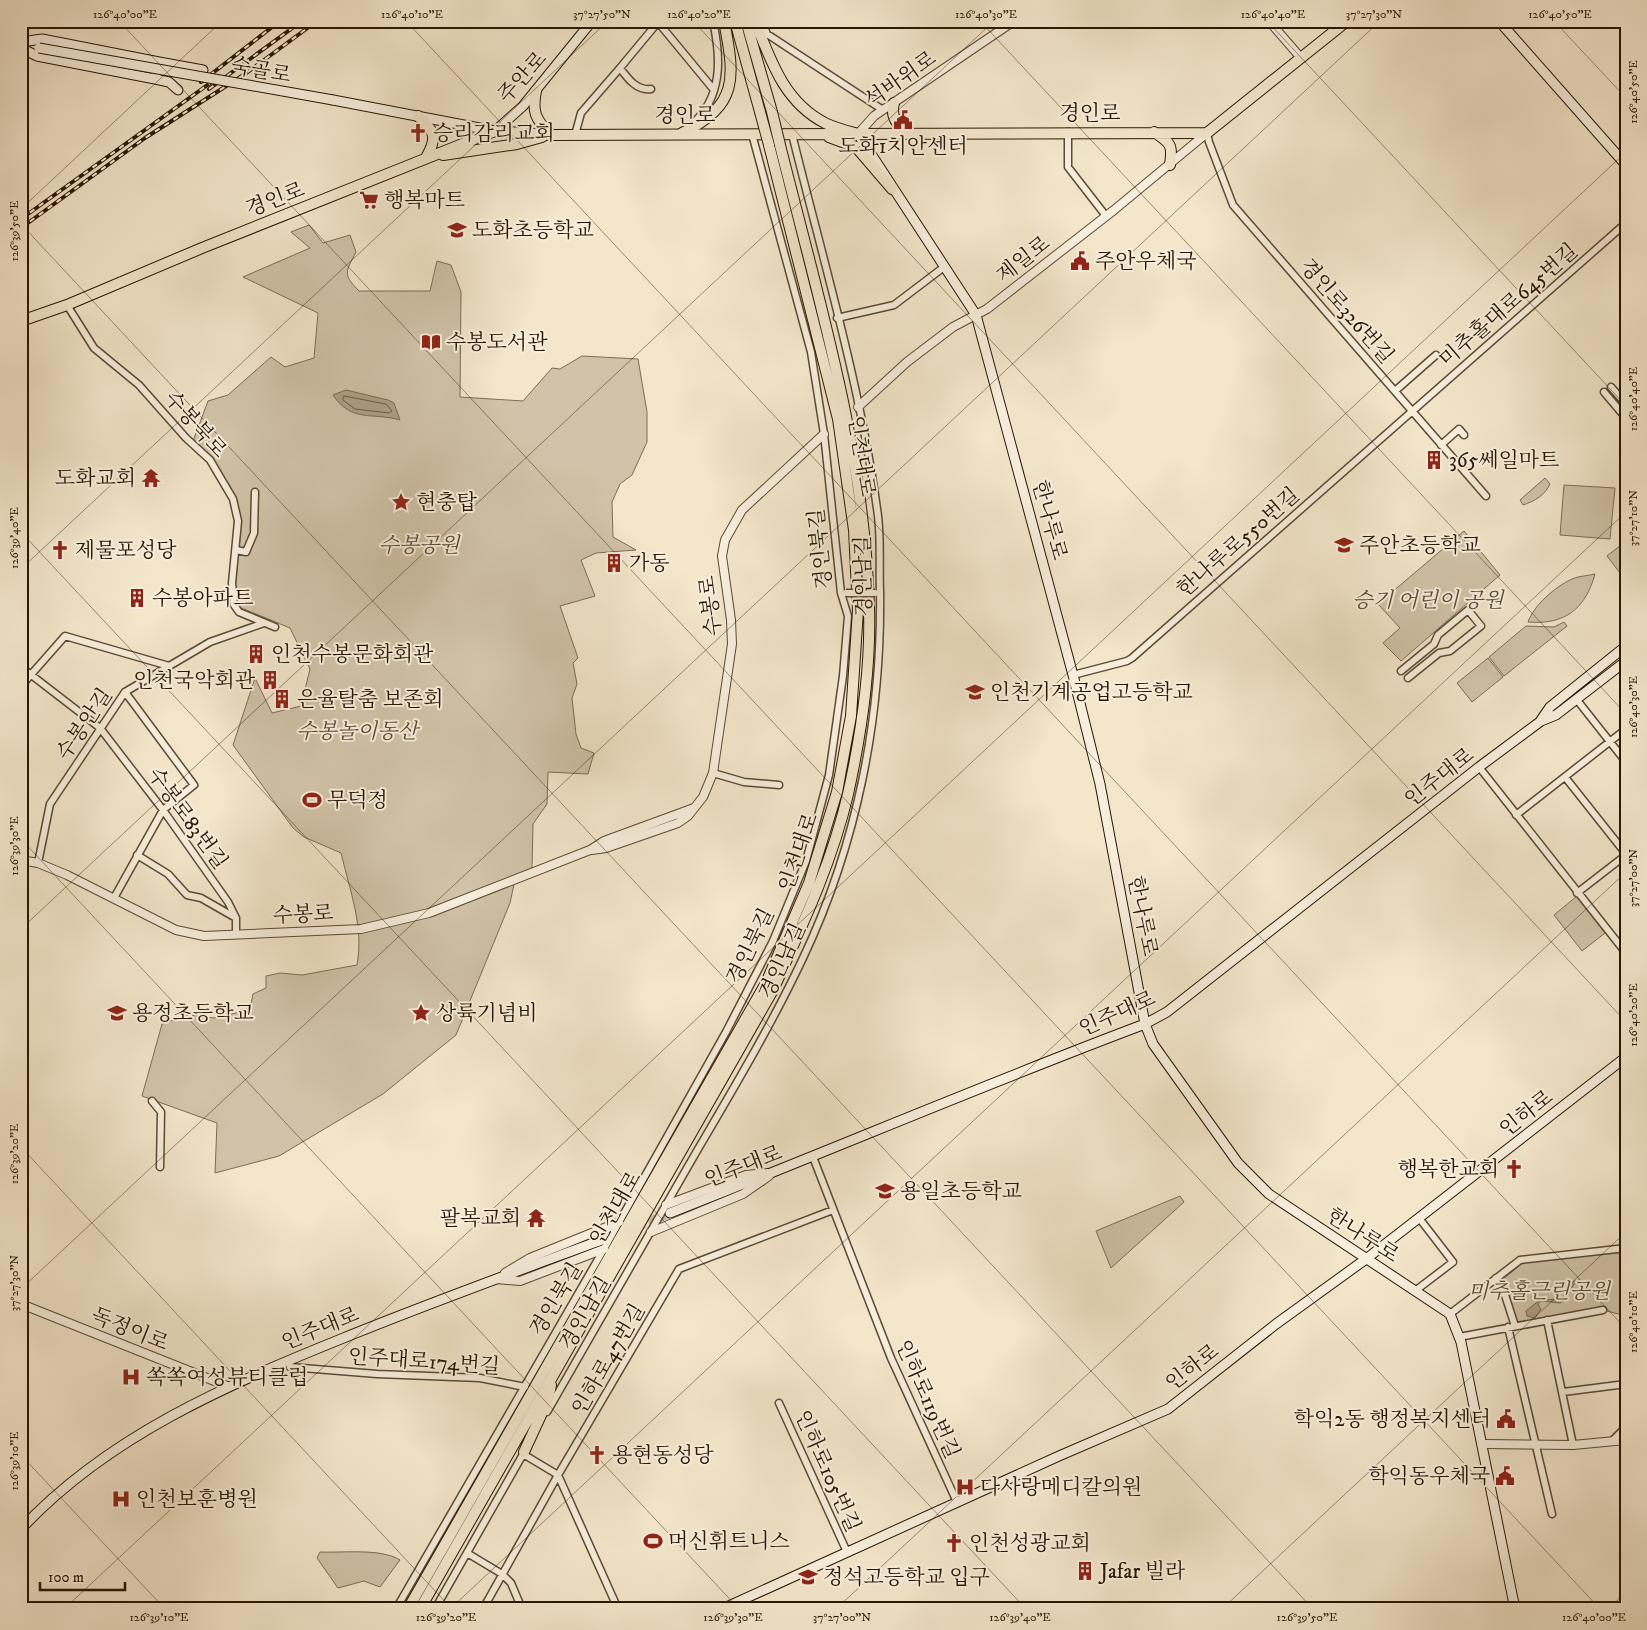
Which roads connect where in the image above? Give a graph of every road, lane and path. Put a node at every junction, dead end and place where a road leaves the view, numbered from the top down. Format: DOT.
graph roads {
  1 [pos="592,21"];
  2 [pos="713,21"];
  3 [pos="724,21"];
  4 [pos="735,21"];
  5 [pos="746,21"];
  6 [pos="755,21"];
  7 [pos="762,21"];
  8 [pos="1014,21"];
  9 [pos="1269,21"];
  10 [pos="1347,21"];
  11 [pos="1499,21"];
  12 [pos="658,22"];
  13 [pos="21,45"];
  14 [pos="1300,58"];
  15 [pos="159,62"];
  16 [pos="620,68"];
  17 [pos="202,70"];
  18 [pos="155,79"];
  19 [pos="651,89"];
  20 [pos="178,90"];
  21 [pos="536,90"];
  22 [pos="714,90"];
  23 [pos="894,103"];
  24 [pos="883,110"];
  25 [pos="418,116"];
  26 [pos="495,131"];
  27 [pos="1068,132"];
  28 [pos="1154,132"];
  29 [pos="682,133"];
  30 [pos="912,133"];
  31 [pos="1207,133"];
  32 [pos="752,134"];
  33 [pos="792,134"];
  34 [pos="821,134"];
  35 [pos="858,134"];
  36 [pos="551,135"];
  37 [pos="575,135"];
  38 [pos="775,145"];
  39 [pos="427,156"];
  40 [pos="1626,164"];
  41 [pos="1170,165"];
  42 [pos="892,189"];
  43 [pos="1106,216"];
  44 [pos="1626,223"];
  45 [pos="944,267"];
  46 [pos="66,306"];
  47 [pos="976,315"];
  48 [pos="837,318"];
  49 [pos="21,321"];
  50 [pos="1436,355"];
  51 [pos="1611,387"];
  52 [pos="1395,391"];
  53 [pos="1604,392"];
  54 [pos="1626,404"];
  55 [pos="858,407"];
  56 [pos="1412,411"];
  57 [pos="1626,418"];
  58 [pos="824,434"];
  59 [pos="1464,435"];
  60 [pos="1441,444"];
  61 [pos="256,492"];
  62 [pos="1486,496"];
  63 [pos="236,550"];
  64 [pos="843,593"];
  65 [pos="877,593"];
  66 [pos="265,623"];
  67 [pos="275,627"];
  68 [pos="1626,646"];
  69 [pos="1626,661"];
  70 [pos="169,666"];
  71 [pos="21,667"];
  72 [pos="1401,670"];
  73 [pos="32,674"];
  74 [pos="1073,675"];
  75 [pos="1408,678"];
  76 [pos="21,686"];
  77 [pos="125,692"];
  78 [pos="1577,700"];
  79 [pos="1541,721"];
  80 [pos="100,728"];
  81 [pos="1626,729"];
  82 [pos="1610,742"];
  83 [pos="1626,762"];
  84 [pos="1479,767"];
  85 [pos="713,773"];
  86 [pos="1565,776"];
  87 [pos="779,785"];
  88 [pos="163,810"];
  89 [pos="1516,815"];
  90 [pos="1626,854"];
  91 [pos="137,855"];
  92 [pos="21,860"];
  93 [pos="38,863"];
  94 [pos="1577,893"];
  95 [pos="114,898"];
  96 [pos="236,918"];
  97 [pos="236,933"];
  98 [pos="1626,953"];
  99 [pos="1145,1024"];
  100 [pos="1626,1057"];
  101 [pos="152,1101"];
  102 [pos="813,1157"];
  103 [pos="160,1167"];
  104 [pos="773,1173"];
  105 [pos="668,1209"];
  106 [pos="833,1210"];
  107 [pos="1419,1218"];
  108 [pos="619,1222"];
  109 [pos="651,1232"];
  110 [pos="607,1238"];
  111 [pos="1626,1248"];
  112 [pos="604,1250"];
  113 [pos="1366,1259"];
  114 [pos="1496,1278"];
  115 [pos="496,1279"];
  116 [pos="1415,1291"];
  117 [pos="21,1304"];
  118 [pos="1603,1310"];
  119 [pos="1450,1314"];
  120 [pos="1547,1320"];
  121 [pos="1511,1327"];
  122 [pos="1460,1337"];
  123 [pos="290,1363"];
  124 [pos="553,1375"];
  125 [pos="1626,1384"];
  126 [pos="227,1386"];
  127 [pos="524,1387"];
  128 [pos="1563,1392"];
  129 [pos="779,1403"];
  130 [pos="1626,1428"];
  131 [pos="1626,1440"];
  132 [pos="1612,1441"];
  133 [pos="1483,1444"];
  134 [pos="1535,1444"];
  135 [pos="1573,1445"];
  136 [pos="524,1453"];
  137 [pos="558,1475"];
  138 [pos="957,1502"];
  139 [pos="1552,1514"];
  140 [pos="21,1530"];
  141 [pos="847,1552"];
  142 [pos="467,1553"];
  143 [pos="502,1574"];
  144 [pos="396,1609"];
  145 [pos="408,1609"];
  146 [pos="420,1609"];
  147 [pos="435,1609"];
  148 [pos="483,1609"];
  149 [pos="522,1609"];
  150 [pos="618,1609"];
  151 [pos="722,1609"];
  152 [pos="1515,1609"];
  1 -- 21 [label="main road, 주안로"];
  2 -- 22 [label="street"];
  3 -- 29 [label="main road"];
  4 -- 38 [label="main road, 인천대로, bridge"];
  5 -- 38 [label="main road, 인천대로, bridge"];
  6 -- 35 [label="main road"];
  7 -- 24 [label="street"];
  8 -- 23 [label="street, 석바위로"];
  9 -- 14 [label="street"];
  10 -- 14 [label="main road"];
  11 -- 40 [label="main road"];
  12 -- 16 [label="street"];
  12 -- 22 [label="street"];
  13 -- 15 [label="main road"];
  13 -- 18 [label="main road"];
  13 -- 25 [label="main road, 숙골로, bridge"];
  14 -- 31 [label="main road"];
  15 -- 17 [label="main road"];
  15 -- 18 [label="main road"];
  16 -- 19 [label="street"];
  16 -- 37 [label="street"];
  18 -- 20 [label="main road"];
  21 -- 26 [label="main road, 주안로"];
  21 -- 36 [label="main road"];
  22 -- 29 [label="street"];
  23 -- 24 [label="street, 석바위로"];
  23 -- 30 [label="main road"];
  24 -- 35 [label="street, 석바위로"];
  25 -- 26 [label="main road, 숙골로"];
  25 -- 39 [label="main road"];
  26 -- 36 [label="main road, 경인로"];
  26 -- 39 [label="main road, 경인로"];
  27 -- 28 [label="main road, 경인로"];
  27 -- 30 [label="main road, 경인로"];
  27 -- 43 [label="street"];
  28 -- 31 [label="main road, 경인로"];
  28 -- 41 [label="main road"];
  29 -- 32 [label="main road, 경인로"];
  29 -- 37 [label="main road, 경인로"];
  30 -- 35 [label="main road, 경인로"];
  31 -- 41 [label="street, 제일로"];
  31 -- 52 [label="street, 경인로326번길"];
  32 -- 33 [label="main road, 경인로"];
  32 -- 58 [label="street, 경인북길"];
  33 -- 34 [label="main road, 경인로"];
  33 -- 48 [label="street, 경인남길"];
  34 -- 35 [label="main road, 경인로"];
  34 -- 42 [label="main road"];
  35 -- 42 [label="main road, 한나루로"];
  36 -- 37 [label="main road, 경인로"];
  36 -- 39 [label="main road"];
  38 -- 124 [label="main road, 인천대로"];
  38 -- 145 [label="main road, 인천대로"];
  39 -- 46 [label="main road, 경인로"];
  41 -- 43 [label="street, 제일로"];
  42 -- 45 [label="main road, 한나루로"];
  43 -- 47 [label="street, 제일로"];
  44 -- 56 [label="street, 미추홀대로645번길"];
  45 -- 47 [label="main road, 한나루로"];
  45 -- 48 [label="street"];
  46 -- 49 [label="main road, 경인로"];
  46 -- 63 [label="street, 수봉북로"];
  47 -- 55 [label="street, 제일로"];
  47 -- 74 [label="main road, 한나루로"];
  48 -- 55 [label="street, 경인남길"];
  50 -- 52 [label="street"];
  51 -- 54 [label="street"];
  52 -- 56 [label="street, 경인로326번길"];
  53 -- 57 [label="street"];
  55 -- 65 [label="street, 경인남길"];
  56 -- 60 [label="street, 경인로326번길"];
  56 -- 74 [label="street, 한나루로550번길"];
  58 -- 64 [label="street, 경인북길"];
  58 -- 85 [label="street, 수봉로"];
  59 -- 60 [label="street"];
  60 -- 62 [label="street, 경인로326번길"];
  61 -- 63 [label="street"];
  63 -- 66 [label="street, 수봉북로"];
  64 -- 65 [label="street, bridge"];
  64 -- 108 [label="street, 경인북길"];
  65 -- 105 [label="street, 경인남길"];
  66 -- 67 [label="street, 수봉북로"];
  66 -- 70 [label="street, 수봉안길"];
  68 -- 79 [label="main road, 인주대로"];
  69 -- 78 [label="main road, 인주대로"];
  70 -- 73 [label="street"];
  70 -- 77 [label="street, 수봉안길"];
  71 -- 73 [label="street, 수봉로83번길"];
  72 -- 75 [label="street"];
  73 -- 76 [label="street"];
  73 -- 80 [label="street, 수봉로83번길"];
  74 -- 99 [label="main road, 한나루로"];
  77 -- 80 [label="street, 수봉안길"];
  77 -- 88 [label="street"];
  78 -- 79 [label="main road, 인주대로"];
  78 -- 82 [label="street"];
  79 -- 84 [label="main road, 인주대로"];
  80 -- 88 [label="street, 수봉로83번길"];
  80 -- 93 [label="street, 수봉안길"];
  81 -- 82 [label="street"];
  82 -- 83 [label="street"];
  82 -- 86 [label="street"];
  84 -- 89 [label="street"];
  84 -- 99 [label="main road, 인주대로"];
  85 -- 87 [label="street"];
  85 -- 97 [label="street, 수봉로"];
  86 -- 89 [label="street"];
  86 -- 90 [label="street"];
  88 -- 91 [label="street"];
  88 -- 96 [label="street, 수봉로83번길"];
  89 -- 94 [label="street"];
  90 -- 94 [label="street"];
  91 -- 95 [label="street"];
  91 -- 96 [label="street"];
  92 -- 93 [label="street, 수봉로"];
  93 -- 95 [label="street, 수봉로"];
  94 -- 98 [label="street"];
  95 -- 97 [label="street, 수봉로"];
  96 -- 97 [label="street, 수봉로83번길"];
  99 -- 102 [label="main road, 인주대로"];
  99 -- 113 [label="main road, 한나루로"];
  100 -- 107 [label="main road, 인하로"];
  101 -- 103 [label="street"];
  102 -- 104 [label="main road, 인주대로"];
  102 -- 106 [label="street, 인하로119번길"];
  104 -- 105 [label="main road, 인주대로"];
  104 -- 109 [label="street"];
  105 -- 109 [label="street, 경인남길"];
  106 -- 137 [label="street, 인하로47번길"];
  106 -- 138 [label="street, 인하로119번길"];
  107 -- 113 [label="main road, 인하로"];
  107 -- 116 [label="street"];
  108 -- 112 [label="street, 경인북길"];
  108 -- 115 [label="street"];
  109 -- 136 [label="street, 경인남길"];
  110 -- 115 [label="main road, 인주대로"];
  111 -- 114 [label="street"];
  112 -- 115 [label="street"];
  112 -- 127 [label="street, 경인북길"];
  113 -- 116 [label="main road, 한나루로"];
  113 -- 138 [label="main road, 인하로"];
  114 -- 119 [label="street"];
  114 -- 121 [label="street"];
  115 -- 123 [label="main road, 인주대로"];
  116 -- 119 [label="main road, 한나루로"];
  117 -- 126 [label="street, 독정이로"];
  118 -- 120 [label="street"];
  119 -- 122 [label="main road"];
  120 -- 121 [label="street"];
  120 -- 128 [label="street"];
  121 -- 122 [label="street"];
  121 -- 134 [label="street"];
  122 -- 133 [label="main road"];
  123 -- 126 [label="main road, 인주대로"];
  123 -- 127 [label="street, 인주대로174번길"];
  124 -- 136 [label="main road"];
  124 -- 146 [label="main road, 인천대로"];
  125 -- 128 [label="street"];
  126 -- 140 [label="main road, 인주대로"];
  127 -- 144 [label="street, 경인북길"];
  128 -- 135 [label="street"];
  129 -- 141 [label="street, 인하로105번길"];
  130 -- 132 [label="street"];
  131 -- 132 [label="street"];
  132 -- 135 [label="street"];
  133 -- 134 [label="street"];
  133 -- 152 [label="main road"];
  134 -- 135 [label="street"];
  134 -- 139 [label="street"];
  136 -- 137 [label="street"];
  136 -- 142 [label="street, 경인남길"];
  137 -- 143 [label="street, 인하로47번길"];
  137 -- 150 [label="street"];
  138 -- 141 [label="main road, 인하로"];
  141 -- 151 [label="main road, 인하로"];
  142 -- 143 [label="street"];
  142 -- 147 [label="street, 경인남길"];
  143 -- 148 [label="street, 인하로47번길"];
  143 -- 149 [label="street"];
}
